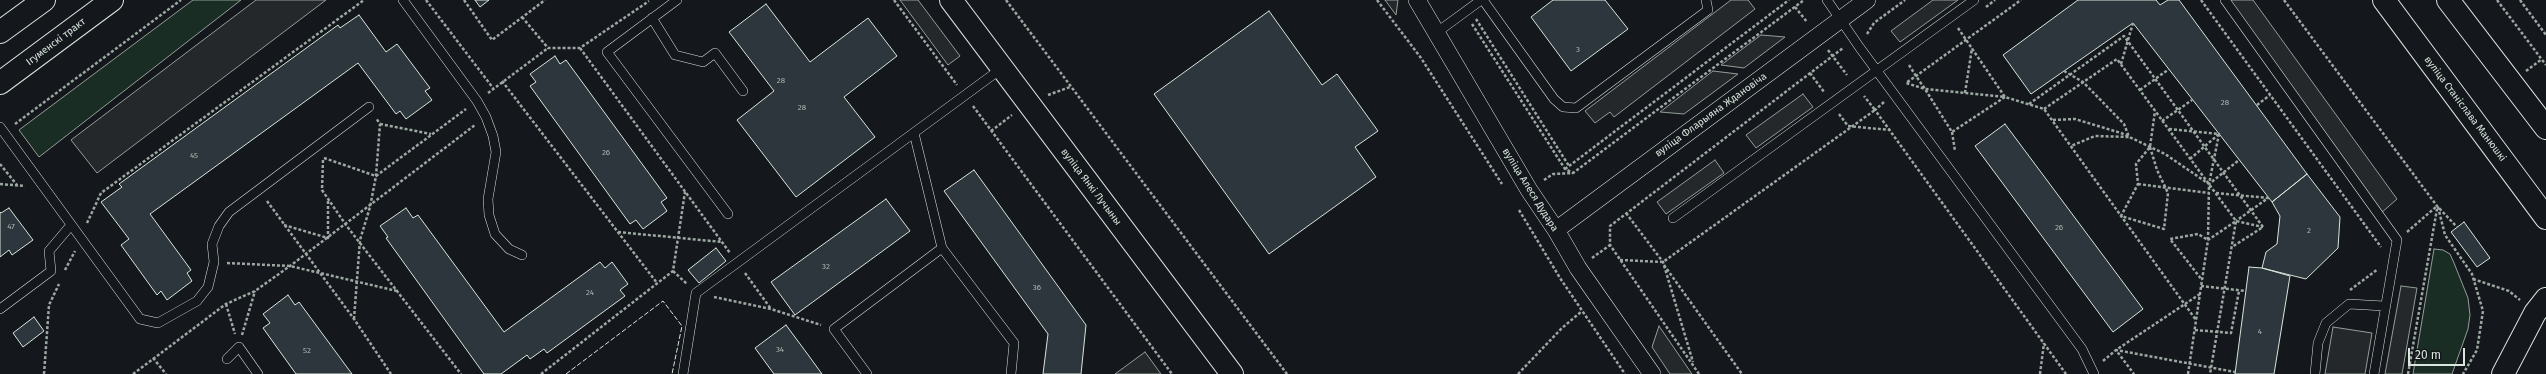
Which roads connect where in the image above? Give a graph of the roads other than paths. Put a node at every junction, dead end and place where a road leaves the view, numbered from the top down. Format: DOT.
graph roads {
  1 [pos="44,0"];
  2 [pos="112,0"];
  3 [pos="404,0"];
  4 [pos="676,0"];
  5 [pos="950,0"];
  6 [pos="1417,0"];
  7 [pos="1482,0"];
  8 [pos="1706,0"];
  9 [pos="1827,0"];
  10 [pos="1867,0"];
  11 [pos="1974,0"];
  12 [pos="2225,0"];
  13 [pos="2384,0"];
  14 [pos="2448,0"];
  15 [pos="652,18"];
  16 [pos="1841,19"];
  17 [pos="0,32"];
  18 [pos="1436,33"];
  19 [pos="1002,68"];
  20 [pos="1876,70"];
  21 [pos="0,83"];
  22 [pos="743,91"];
  23 [pos="369,107"];
  24 [pos="2546,128"];
  25 [pos="2,130"];
  26 [pos="914,133"];
  27 [pos="728,214"];
  28 [pos="1673,218"];
  29 [pos="2545,218"];
  30 [pos="71,225"];
  31 [pos="1556,230"];
  32 [pos="942,248"];
  33 [pos="522,255"];
  34 [pos="2546,299"];
  35 [pos="2384,306"];
  36 [pos="0,309"];
  37 [pos="227,359"];
  38 [pos="258,374"];
  39 [pos="683,374"];
  40 [pos="867,374"];
  41 [pos="1011,374"];
  42 [pos="1232,374"];
  43 [pos="1652,374"];
  44 [pos="2094,374"];
  45 [pos="2315,374"];
  46 [pos="2374,374"];
  47 [pos="2503,374"];
  1 -- 17 [label="main road"];
  2 -- 21 [label="main road, Ігуменскі тракт"];
  3 -- 33 [label="lane"];
  4 -- 15 [label="lane"];
  5 -- 19 [label="main road, вуліца Янкі Лучыны"];
  6 -- 18 [label="street, вуліца Алеся Дудара"];
  7 -- 8 [label="lane"];
  7 -- 18 [label="lane"];
  9 -- 16 [label="lane"];
  10 -- 16 [label="street, вуліца Фларыяна Ждановіча"];
  11 -- 20 [label="lane"];
  12 -- 35 [label="lane"];
  13 -- 29 [label="main road, вуліца Станіслава Манюшкі"];
  14 -- 24 [label="main road"];
  15 -- 22 [label="lane"];
  15 -- 27 [label="lane"];
  16 -- 20 [label="lane"];
  16 -- 31 [label="street, вуліца Фларыяна Ждановіча"];
  18 -- 31 [label="street, вуліца Алеся Дудара"];
  19 -- 26 [label="lane"];
  19 -- 42 [label="main road, вуліца Янкі Лучыны"];
  20 -- 28 [label="lane"];
  20 -- 44 [label="lane"];
  23 -- 30 [label="lane"];
  25 -- 30 [label="lane"];
  26 -- 32 [label="lane"];
  26 -- 39 [label="lane"];
  30 -- 36 [label="lane"];
  31 -- 43 [label="street, вуліца Алеся Дудара"];
  32 -- 40 [label="lane"];
  32 -- 41 [label="lane"];
  34 -- 47 [label="main road"];
  35 -- 45 [label="lane"];
  35 -- 46 [label="lane"];
  37 -- 38 [label="lane"];
}
